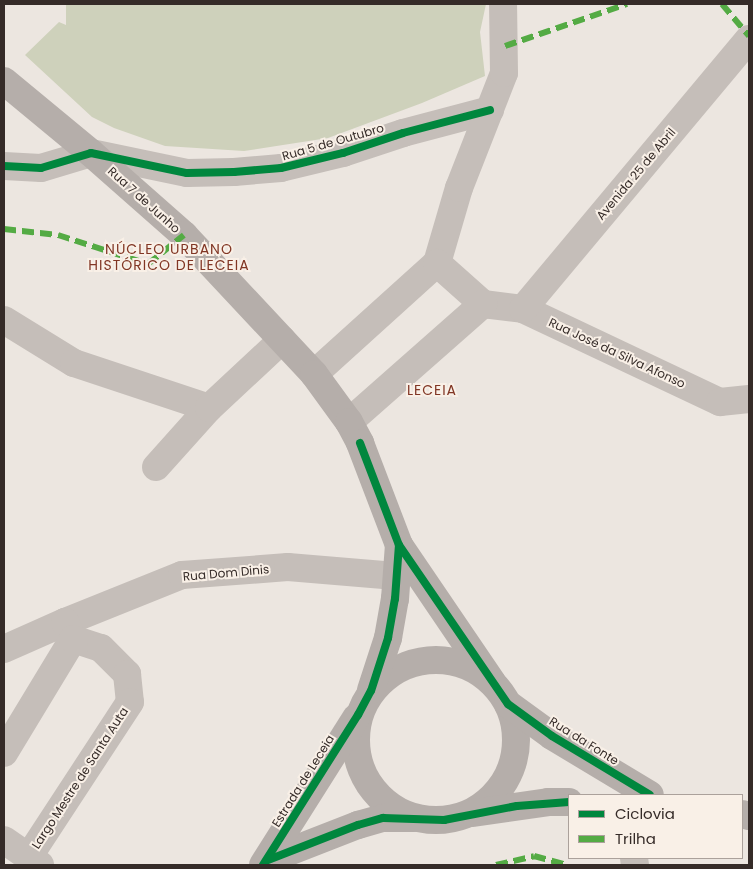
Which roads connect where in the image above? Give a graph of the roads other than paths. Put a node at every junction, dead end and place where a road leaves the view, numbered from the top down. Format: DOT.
graph roads {
  1 [pos="503,4"];
  2 [pos="749,39"];
  3 [pos="4,81"];
  4 [pos="490,110"];
  5 [pos="91,153"];
  6 [pos="4,166"];
  7 [pos="437,263"];
  8 [pos="483,304"];
  9 [pos="523,309"];
  10 [pos="4,320"];
  11 [pos="282,340"];
  12 [pos="314,374"];
  13 [pos="749,399"];
  14 [pos="209,408"];
  15 [pos="354,433"];
  16 [pos="156,467"];
  17 [pos="399,545"];
  18 [pos="396,576"];
  19 [pos="69,630"];
  20 [pos="4,649"];
  21 [pos="492,682"];
  22 [pos="371,691"];
  23 [pos="508,704"];
  24 [pos="358,715"];
  25 [pos="4,753"];
  26 [pos="648,794"];
  27 [pos="568,802"];
  28 [pos="469,813"];
  29 [pos="418,818"];
  30 [pos="4,840"];
  31 [pos="34,861"];
  32 [pos="265,863"];
  1 -- 4 [label="street"];
  2 -- 9 [label="street, Avenida 25 de Abril"];
  3 -- 5 [label="main road, Rua 7 de Junho"];
  4 -- 5 [label="street, Rua 5 de Outubro"];
  4 -- 7 [label="street"];
  5 -- 6 [label="street"];
  5 -- 11 [label="main road, Rua 7 de Junho"];
  7 -- 8 [label="street"];
  7 -- 12 [label="street"];
  8 -- 9 [label="street, Rua José da Silva Afonso"];
  8 -- 15 [label="street"];
  9 -- 13 [label="street, Rua José da Silva Afonso"];
  10 -- 14 [label="street"];
  11 -- 12 [label="main road, Rua 7 de Junho"];
  11 -- 14 [label="street"];
  12 -- 15 [label="main road, Rua 7 de Junho"];
  14 -- 16 [label="street"];
  15 -- 17 [label="main road"];
  17 -- 18 [label="main road"];
  17 -- 21 [label="main road"];
  18 -- 19 [label="street, Rua Dom Dinis"];
  18 -- 22 [label="main road"];
  19 -- 20 [label="street"];
  19 -- 25 [label="street"];
  19 -- 31 [label="street, Largo Mestre de Santa Auta"];
  21 -- 22 [label="main road"];
  21 -- 23 [label="main road"];
  22 -- 24 [label="main road"];
  23 -- 26 [label="main road, Rua da Fonte"];
  23 -- 28 [label="main road"];
  24 -- 29 [label="main road"];
  24 -- 32 [label="main road, Estrada de Leceia"];
  27 -- 28 [label="main road"];
  28 -- 29 [label="main road"];
  29 -- 32 [label="main road, Estrada de Leceia"];
  30 -- 31 [label="street, Largo Mestre de Santa Auta"];
}
